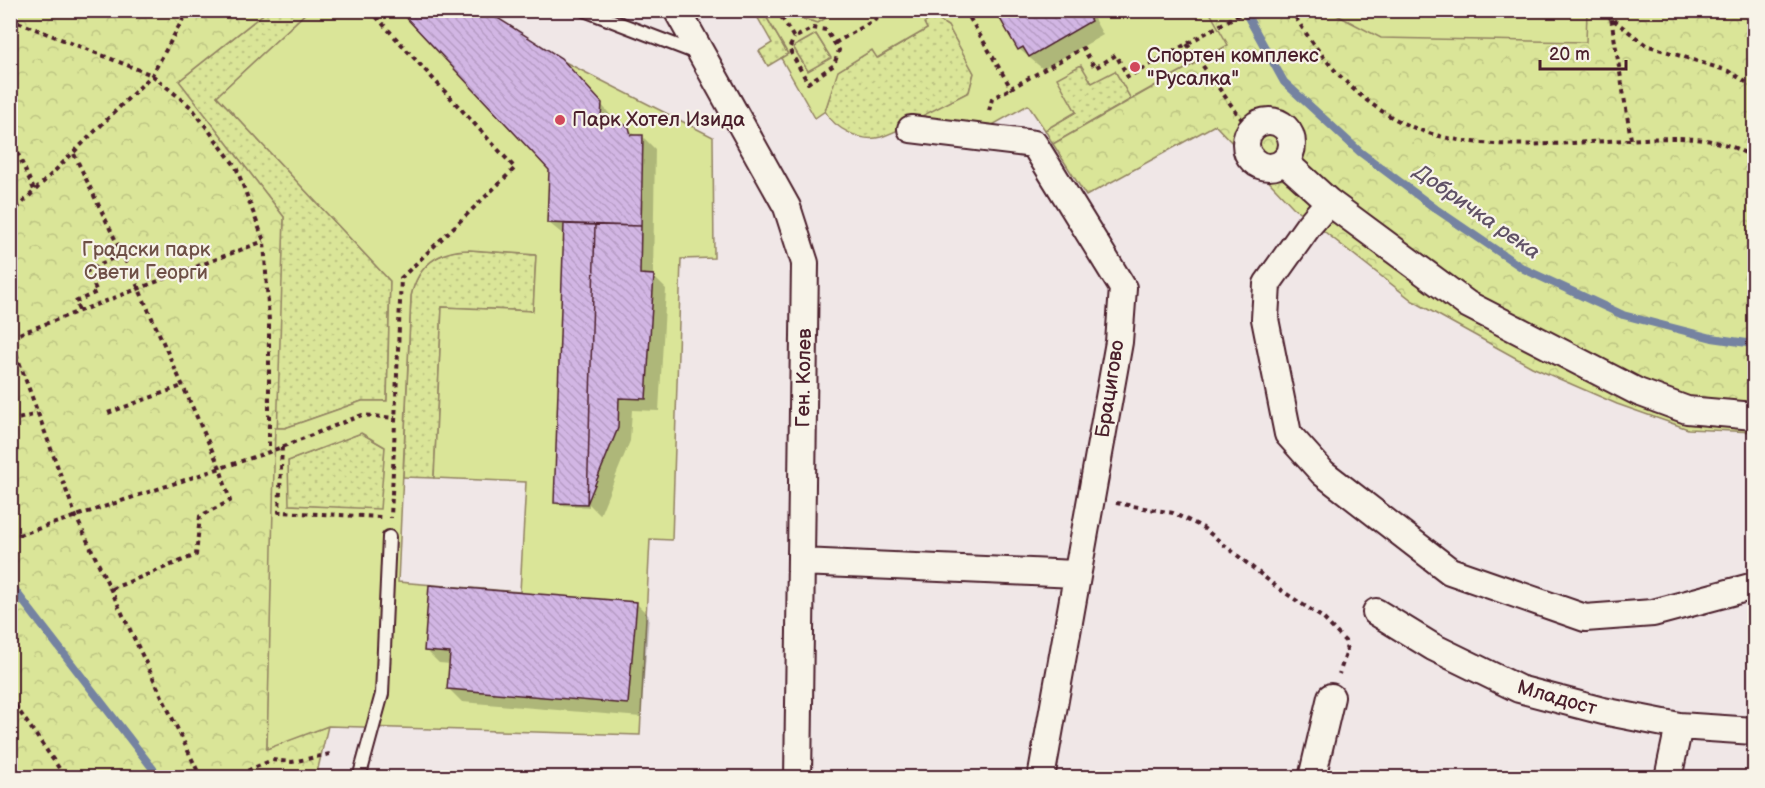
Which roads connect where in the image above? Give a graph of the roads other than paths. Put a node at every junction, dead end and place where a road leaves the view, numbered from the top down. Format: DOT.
graph roads {
  1 [pos="584,10"];
  2 [pos="678,10"];
  3 [pos="703,56"];
  4 [pos="911,129"];
  5 [pos="1284,161"];
  6 [pos="1329,202"];
  7 [pos="1755,416"];
  8 [pos="389,537"];
  9 [pos="801,562"];
  10 [pos="1076,574"];
  11 [pos="1755,586"];
  12 [pos="1376,612"];
  13 [pos="1331,697"];
  14 [pos="1679,726"];
  15 [pos="1755,731"];
  16 [pos="359,777"];
  17 [pos="798,777"];
  18 [pos="1041,777"];
  19 [pos="1312,777"];
  20 [pos="1668,777"];
  1 -- 3 [label="lane"];
  2 -- 3 [label="street, Ген. Колев"];
  3 -- 9 [label="street, Ген. Колев"];
  4 -- 10 [label="street, Брацигово"];
  5 -- 5 [label="street"];
  5 -- 6 [label="street"];
  6 -- 7 [label="street"];
  6 -- 11 [label="street"];
  8 -- 16 [label="lane"];
  9 -- 10 [label="street"];
  9 -- 17 [label="street, Ген. Колев"];
  10 -- 18 [label="street, Брацигово"];
  12 -- 14 [label="street, Младост"];
  13 -- 19 [label="street"];
  14 -- 15 [label="street, Младост"];
  14 -- 20 [label="street"];
}
